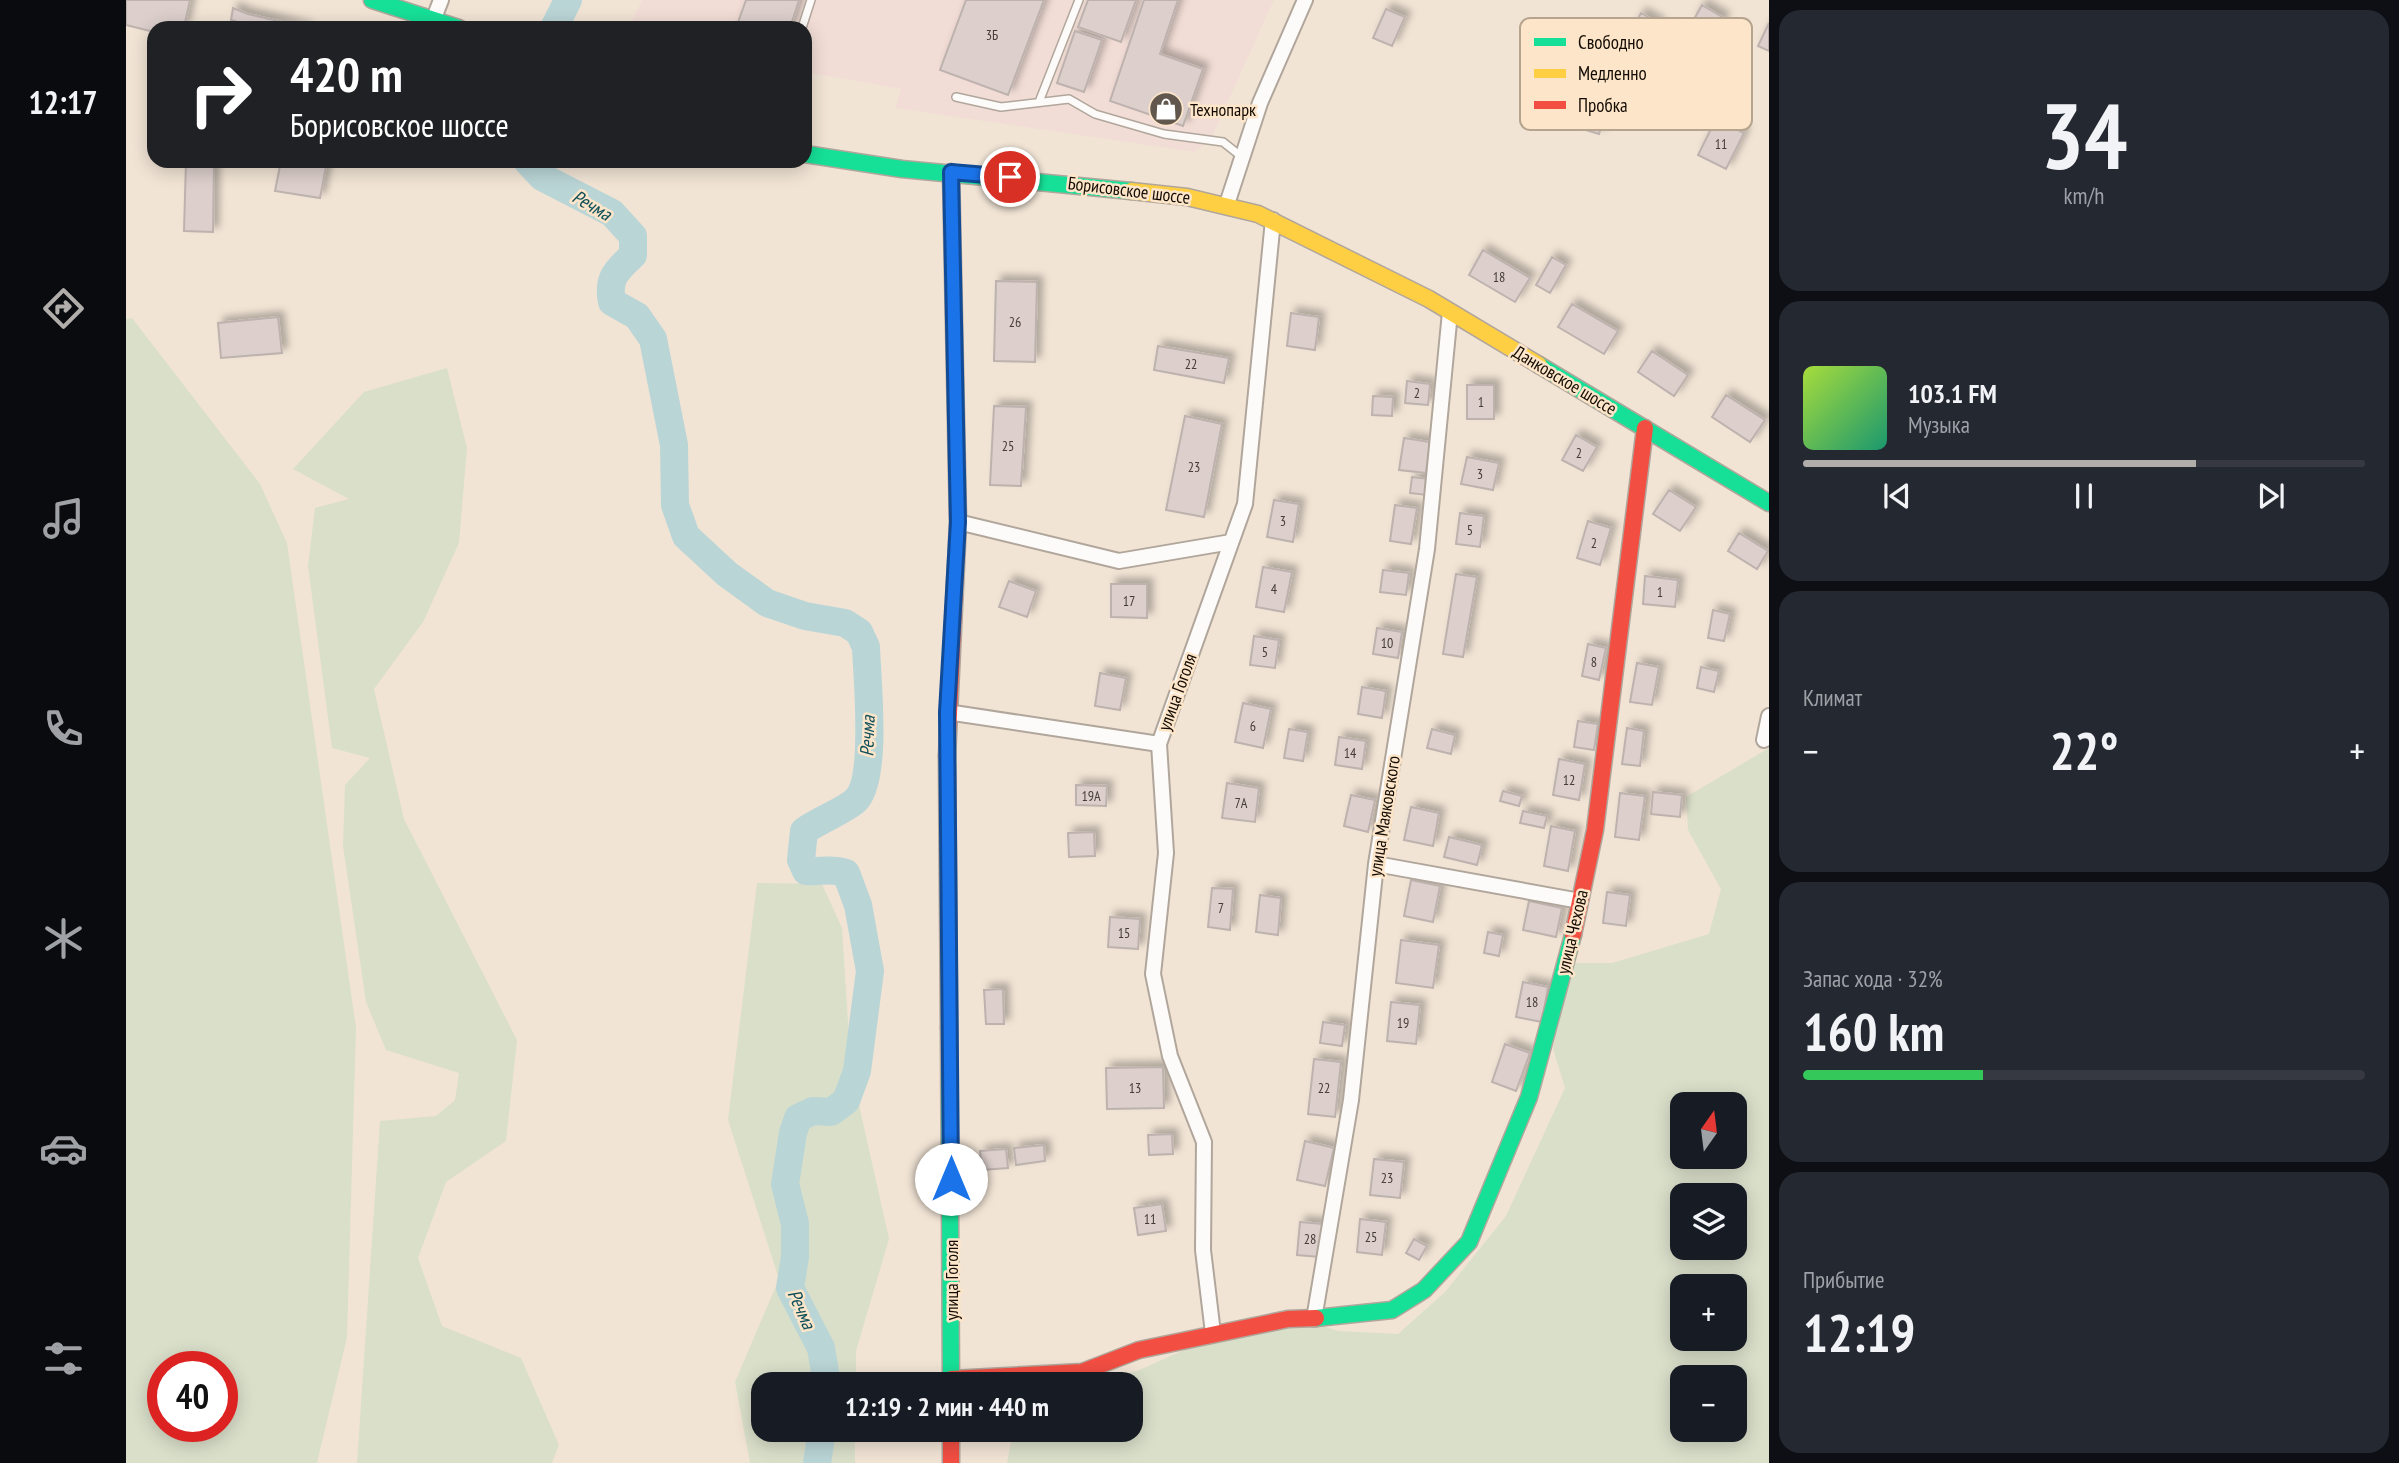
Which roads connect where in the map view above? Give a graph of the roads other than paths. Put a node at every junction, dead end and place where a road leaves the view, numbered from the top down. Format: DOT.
graph roads {
  1 [pos="372,0"];
  2 [pos="441,0"];
  3 [pos="811,0"];
  4 [pos="1079,0"];
  5 [pos="1305,0"];
  6 [pos="434,18"];
  7 [pos="442,21"];
  8 [pos="804,21"];
  9 [pos="956,97"];
  10 [pos="1039,102"];
  11 [pos="812,155"];
  12 [pos="1242,157"];
  13 [pos="951,172"];
  14 [pos="1227,204"];
  15 [pos="1273,220"];
  16 [pos="1358,262"];
  17 [pos="1450,312"];
  18 [pos="1645,428"];
  19 [pos="1769,503"];
  20 [pos="958,522"];
  21 [pos="1231,542"];
  22 [pos="947,712"];
  23 [pos="1769,716"];
  24 [pos="1765,740"];
  25 [pos="1159,744"];
  26 [pos="1376,864"];
  27 [pos="1580,901"];
  28 [pos="1314,1319"];
  29 [pos="1213,1333"];
  30 [pos="951,1372"];
  31 [pos="1082,1372"];
  32 [pos="951,1442"];
  33 [pos="951,1463"];
  1 -- 6 [label="street"];
  2 -- 6 [label="street"];
  3 -- 8 [label="lane"];
  4 -- 10 [label="lane"];
  5 -- 12 [label="street"];
  6 -- 7 [label="street"];
  9 -- 10 [label="lane"];
  10 -- 12 [label="lane"];
  11 -- 13 [label="street, Борисовское шоссе"];
  12 -- 14 [label="street"];
  13 -- 14 [label="street, Борисовское шоссе"];
  13 -- 20 [label="street, улица Гоголя"];
  14 -- 15 [label="street, Борисовское шоссе"];
  15 -- 16 [label="street, Борисовское шоссе"];
  15 -- 21 [label="street, улица Гоголя"];
  16 -- 17 [label="street, Данковское шоссе"];
  17 -- 18 [label="street, Данковское шоссе"];
  17 -- 26 [label="street, улица Маяковского"];
  18 -- 19 [label="street, Данковское шоссе"];
  18 -- 27 [label="street, улица Чехова"];
  20 -- 21 [label="street"];
  20 -- 22 [label="street, улица Гоголя"];
  21 -- 25 [label="street, улица Гоголя"];
  22 -- 25 [label="street"];
  22 -- 30 [label="street, улица Гоголя"];
  23 -- 24 [label="street"];
  25 -- 29 [label="street, улица Гоголя"];
  26 -- 27 [label="street"];
  26 -- 28 [label="street, улица Маяковского"];
  27 -- 28 [label="street, улица Чехова"];
  28 -- 29 [label="street, улица Чехова"];
  29 -- 31 [label="street, улица Чехова"];
  32 -- 33 [label="street"];
}
